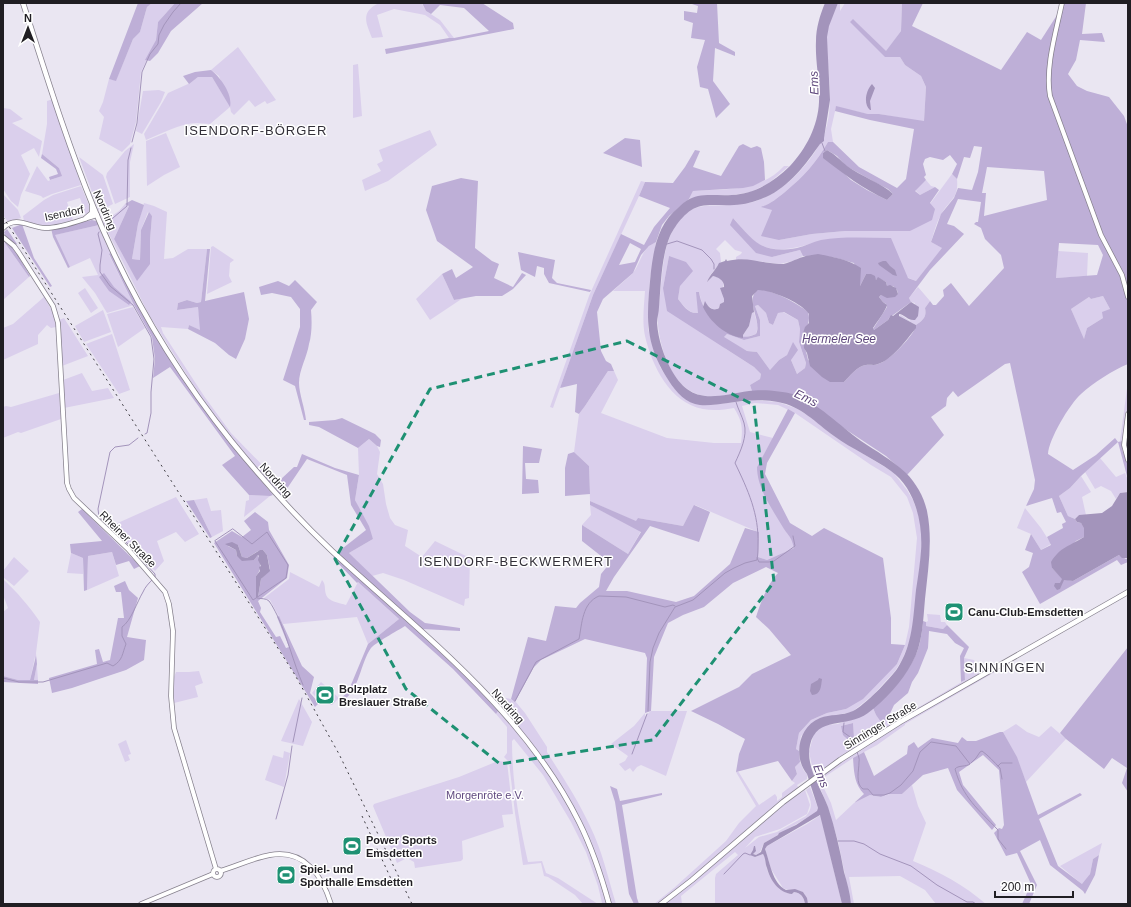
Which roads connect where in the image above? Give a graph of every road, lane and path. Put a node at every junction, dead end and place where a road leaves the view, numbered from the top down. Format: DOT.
graph roads {
  1 [pos="23,3"];
  2 [pos="1062,3"];
  3 [pos="92,204"];
  4 [pos="96,215"];
  5 [pos="86,218"];
  6 [pos="3,228"];
  7 [pos="3,237"];
  8 [pos="1128,297"];
  9 [pos="1128,414"];
  10 [pos="1128,460"];
  11 [pos="1128,592"];
  12 [pos="218,870"];
  13 [pos="213,874"];
  14 [pos="140,904"];
  15 [pos="330,904"];
  16 [pos="609,904"];
  17 [pos="662,904"];
  1 -- 3 [label="main road, Nordring"];
  2 -- 8 [label="street"];
  3 -- 4 [label="main road, Nordring"];
  3 -- 5 [label="main road"];
  4 -- 5 [label="street, Isendorf"];
  4 -- 16 [label="main road, Nordring"];
  5 -- 6 [label="street, Isendorf"];
  7 -- 12 [label="street, Rheiner Straße"];
  9 -- 10 [label="street"];
  11 -- 17 [label="main road, Sinninger Straße"];
  12 -- 13 [label="street"];
  12 -- 13 [label="street"];
  12 -- 15 [label="street"];
  13 -- 14 [label="street"];
}
